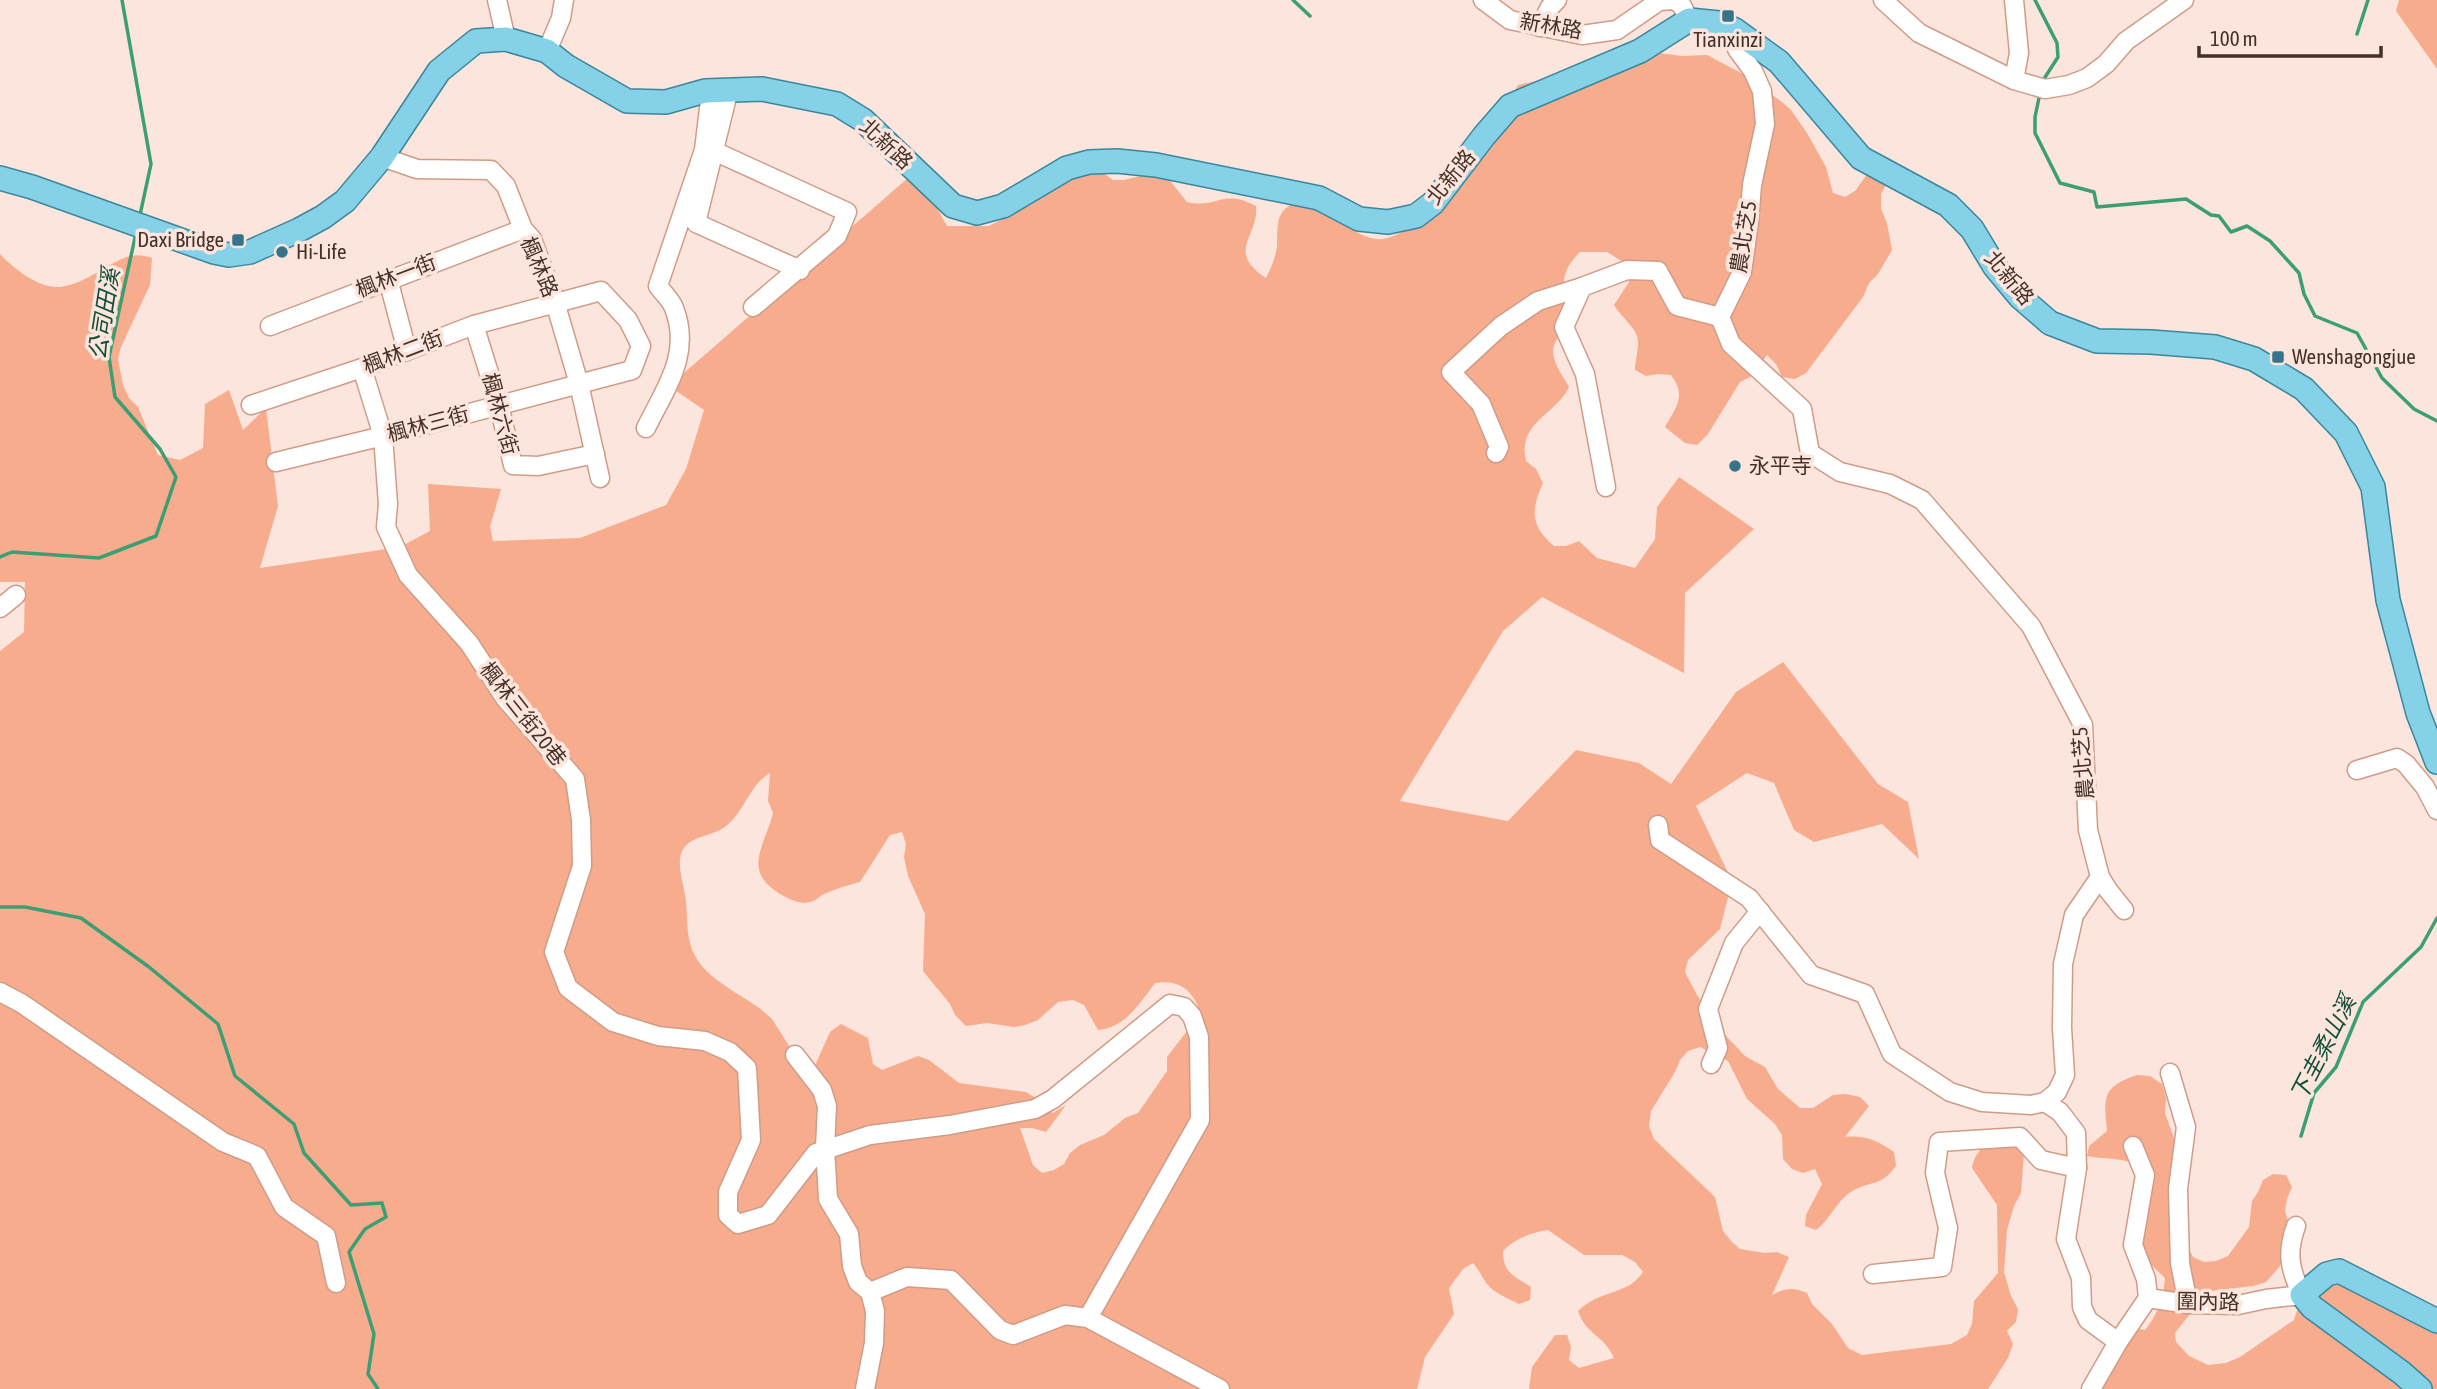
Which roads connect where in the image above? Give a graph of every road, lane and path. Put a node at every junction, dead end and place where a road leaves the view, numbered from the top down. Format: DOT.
graph roads {
  1 [pos="497,0"];
  2 [pos="564,0"];
  3 [pos="1482,0"];
  4 [pos="1557,0"];
  5 [pos="1883,0"];
  6 [pos="2014,0"];
  7 [pos="2184,0"];
  8 [pos="1689,9"];
  9 [pos="1540,27"];
  10 [pos="1735,30"];
  11 [pos="506,39"];
  12 [pos="547,51"];
  13 [pos="2030,84"];
  14 [pos="729,89"];
  15 [pos="705,91"];
  16 [pos="714,151"];
  17 [pos="382,157"];
  18 [pos="0,178"];
  19 [pos="523,229"];
  20 [pos="800,270"];
  21 [pos="388,279"];
  22 [pos="1583,287"];
  23 [pos="555,302"];
  24 [pos="753,307"];
  25 [pos="1720,317"];
  26 [pos="474,325"];
  27 [pos="270,326"];
  28 [pos="407,351"];
  29 [pos="362,368"];
  30 [pos="579,384"];
  31 [pos="251,405"];
  32 [pos="499,405"];
  33 [pos="646,428"];
  34 [pos="383,436"];
  35 [pos="1496,453"];
  36 [pos="595,454"];
  37 [pos="276,462"];
  38 [pos="600,478"];
  39 [pos="1606,486"];
  40 [pos="16,595"];
  41 [pos="0,608"];
  42 [pos="2437,762"];
  43 [pos="2357,770"];
  44 [pos="2437,810"];
  45 [pos="1658,825"];
  46 [pos="2100,877"];
  47 [pos="2124,910"];
  48 [pos="1760,911"];
  49 [pos="0,992"];
  50 [pos="795,1055"];
  51 [pos="1711,1064"];
  52 [pos="2170,1073"];
  53 [pos="2045,1102"];
  54 [pos="2133,1146"];
  55 [pos="825,1148"];
  56 [pos="2077,1168"];
  57 [pos="2296,1226"];
  58 [pos="1873,1274"];
  59 [pos="336,1283"];
  60 [pos="870,1292"];
  61 [pos="2302,1295"];
  62 [pos="2148,1298"];
  63 [pos="2188,1304"];
  64 [pos="1088,1318"];
  65 [pos="2437,1321"];
  66 [pos="2118,1342"];
  67 [pos="866,1389"];
  68 [pos="1220,1389"];
  69 [pos="2091,1389"];
  70 [pos="2420,1389"];
  1 -- 11 [label="street"];
  2 -- 12 [label="street"];
  3 -- 9 [label="street, 新林路"];
  4 -- 9 [label="street"];
  5 -- 13 [label="street"];
  6 -- 13 [label="street"];
  7 -- 13 [label="street"];
  8 -- 9 [label="street, 新林路"];
  8 -- 10 [label="main road, 北新路"];
  8 -- 14 [label="main road, 北新路"];
  10 -- 25 [label="street, 農北芝5"];
  10 -- 42 [label="main road, 北新路"];
  11 -- 12 [label="main road, 北新路"];
  11 -- 17 [label="main road, 北新路"];
  12 -- 15 [label="main road, 北新路"];
  14 -- 15 [label="main road, 北新路"];
  14 -- 16 [label="street"];
  15 -- 33 [label="street"];
  16 -- 20 [label="street"];
  16 -- 20 [label="street"];
  17 -- 18 [label="main road, 北新路"];
  17 -- 19 [label="street, 楓林路"];
  19 -- 21 [label="street, 楓林一街"];
  19 -- 23 [label="street, 楓林路"];
  20 -- 24 [label="street"];
  21 -- 27 [label="street, 楓林一街"];
  21 -- 28 [label="street"];
  22 -- 25 [label="street"];
  22 -- 35 [label="street"];
  22 -- 39 [label="street"];
  23 -- 26 [label="street, 楓林二街"];
  23 -- 30 [label="street, 楓林路"];
  23 -- 30 [label="street, 楓林三街"];
  25 -- 46 [label="street, 農北芝5"];
  26 -- 28 [label="street, 楓林二街"];
  26 -- 32 [label="street, 楓林六街"];
  28 -- 29 [label="street, 楓林二街"];
  29 -- 31 [label="street, 楓林二街"];
  29 -- 34 [label="street"];
  30 -- 32 [label="street, 楓林三街"];
  30 -- 36 [label="street, 楓林路"];
  32 -- 34 [label="street, 楓林三街"];
  32 -- 36 [label="street, 楓林六街"];
  34 -- 37 [label="street, 楓林三街"];
  34 -- 55 [label="street, 楓林三街20巷"];
  36 -- 38 [label="street, 楓林路"];
  40 -- 41 [label="street"];
  43 -- 44 [label="street"];
  45 -- 48 [label="street"];
  46 -- 47 [label="street"];
  46 -- 53 [label="street"];
  48 -- 51 [label="street"];
  48 -- 53 [label="street"];
  49 -- 59 [label="street"];
  50 -- 55 [label="street"];
  52 -- 63 [label="street"];
  53 -- 56 [label="street"];
  54 -- 62 [label="street"];
  55 -- 60 [label="street"];
  55 -- 64 [label="street"];
  56 -- 58 [label="street"];
  56 -- 66 [label="street"];
  57 -- 61 [label="street"];
  60 -- 64 [label="street"];
  60 -- 67 [label="street"];
  61 -- 63 [label="street, 圍內路"];
  61 -- 65 [label="main road"];
  61 -- 70 [label="main road"];
  62 -- 63 [label="street, 圍內路"];
  62 -- 66 [label="street, 圍內路"];
  64 -- 68 [label="street"];
  66 -- 69 [label="street, 圍內路"];
}
